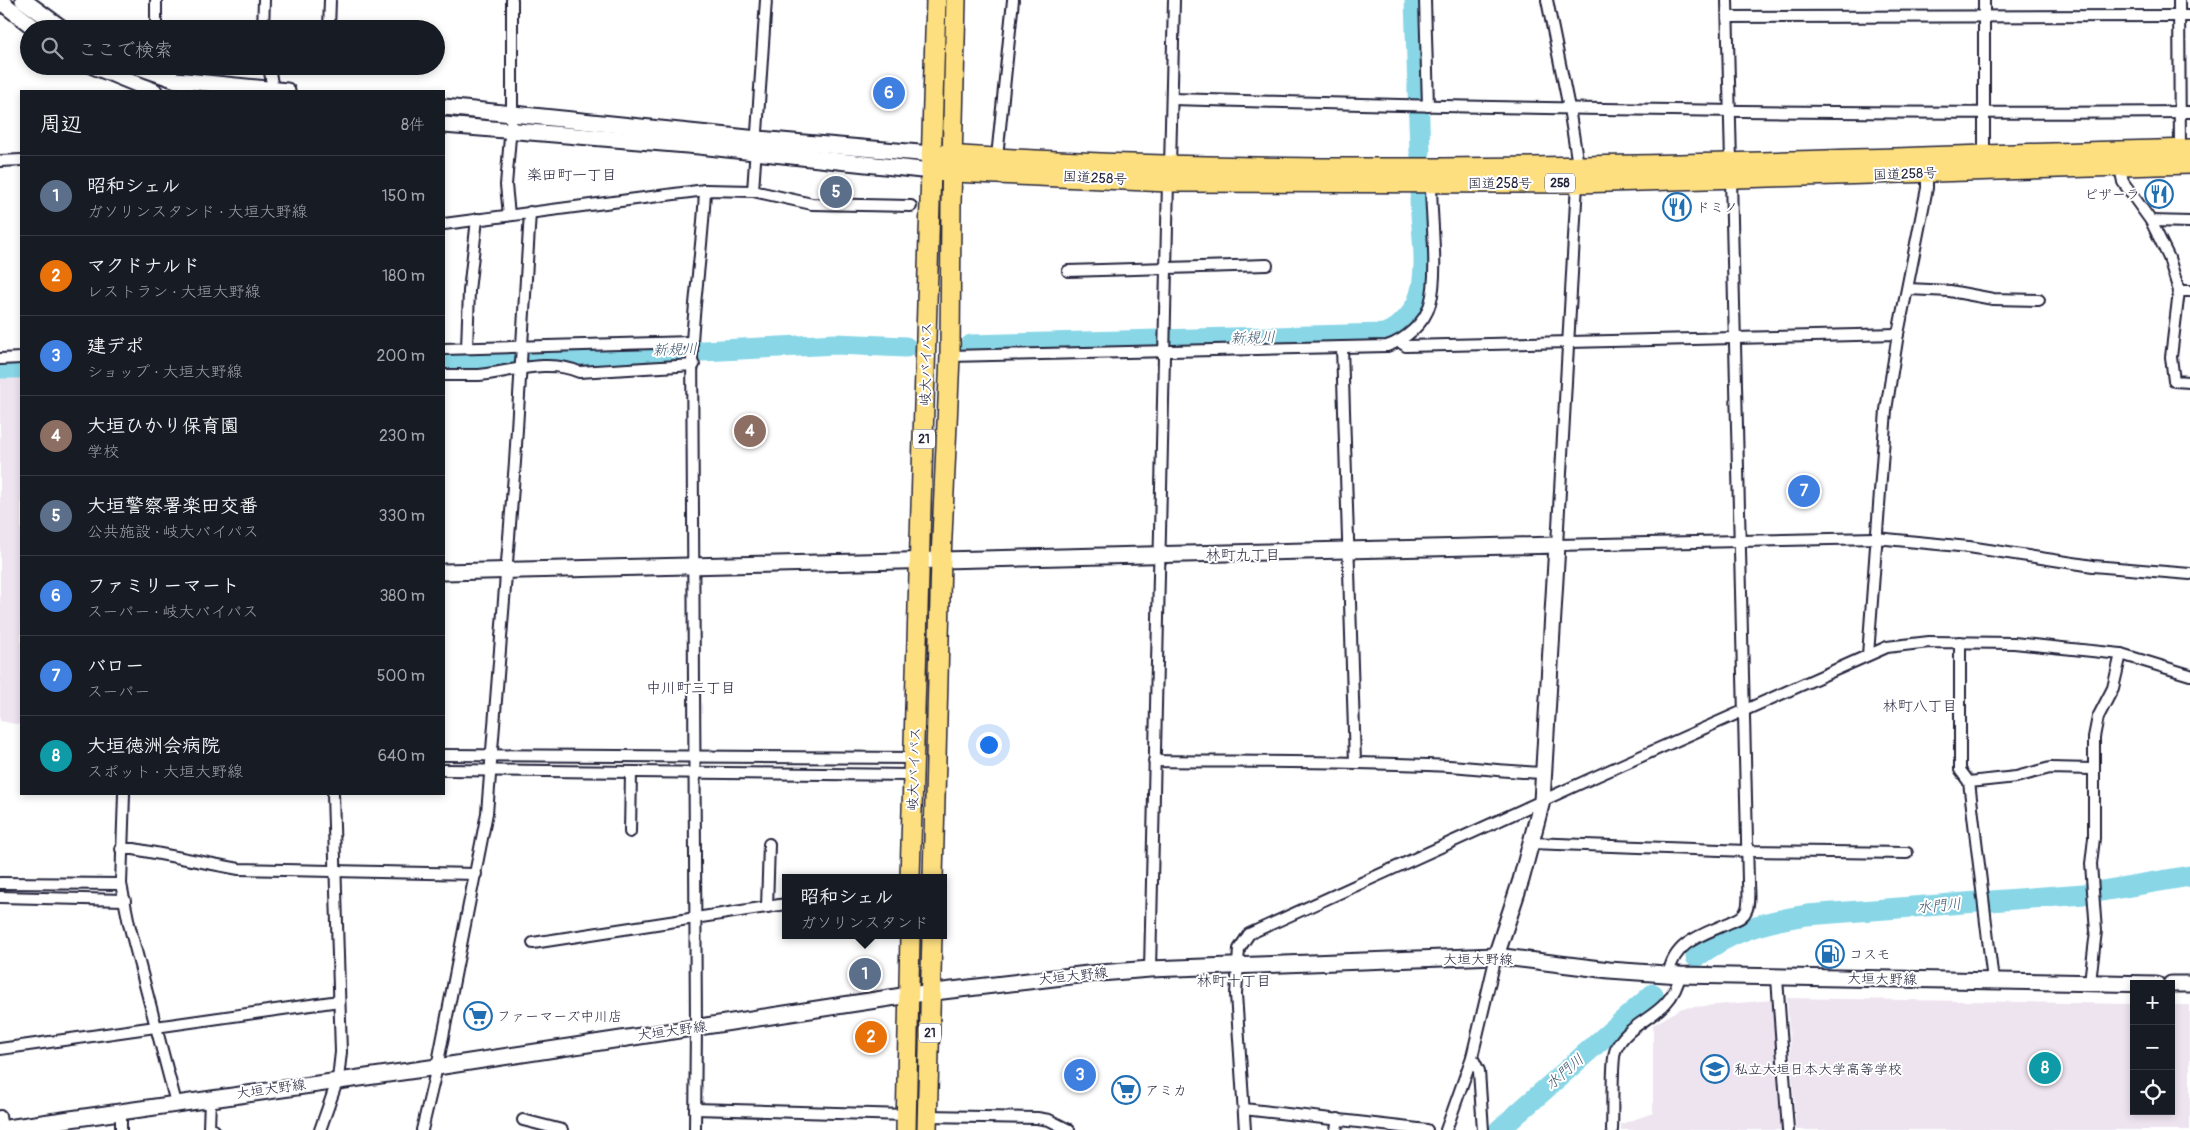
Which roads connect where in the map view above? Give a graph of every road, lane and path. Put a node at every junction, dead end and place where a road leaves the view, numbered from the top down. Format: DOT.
graph roads {
  1 [pos="23,0"];
  2 [pos="156,0"];
  3 [pos="264,0"];
  4 [pos="330,0"];
  5 [pos="512,0"];
  6 [pos="766,0"];
  7 [pos="936,0"];
  8 [pos="956,0"];
  9 [pos="1013,0"];
  10 [pos="1174,0"];
  11 [pos="1425,0"];
  12 [pos="1547,0"];
  13 [pos="1727,0"];
  14 [pos="1984,0"];
  15 [pos="2179,0"];
  16 [pos="0,1"];
  17 [pos="2179,16"];
  18 [pos="2190,16"];
  19 [pos="1728,17"];
  20 [pos="1984,18"];
  21 [pos="24,20"];
  22 [pos="50,20"];
  23 [pos="156,20"];
  24 [pos="263,20"];
  25 [pos="329,20"];
  26 [pos="115,75"];
  27 [pos="156,75"];
  28 [pos="166,75"];
  29 [pos="273,75"];
  30 [pos="153,90"];
  31 [pos="155,90"];
  32 [pos="280,90"];
  33 [pos="1172,98"];
  34 [pos="1426,106"];
  35 [pos="445,107"];
  36 [pos="1570,108"];
  37 [pos="1729,110"];
  38 [pos="2185,112"];
  39 [pos="1985,113"];
  40 [pos="512,114"];
  41 [pos="445,124"];
  42 [pos="510,131"];
  43 [pos="757,146"];
  44 [pos="2187,154"];
  45 [pos="1984,155"];
  46 [pos="997,157"];
  47 [pos="2119,159"];
  48 [pos="20,160"];
  49 [pos="0,161"];
  50 [pos="931,162"];
  51 [pos="952,163"];
  52 [pos="1731,171"];
  53 [pos="1927,173"];
  54 [pos="1169,174"];
  55 [pos="1578,174"];
  56 [pos="1431,184"];
  57 [pos="705,190"];
  58 [pos="753,191"];
  59 [pos="911,206"];
  60 [pos="530,212"];
  61 [pos="509,215"];
  62 [pos="477,219"];
  63 [pos="2151,221"];
  64 [pos="2190,222"];
  65 [pos="445,224"];
  66 [pos="1266,265"];
  67 [pos="1166,268"];
  68 [pos="1068,271"];
  69 [pos="1908,289"];
  70 [pos="2179,291"];
  71 [pos="2190,291"];
  72 [pos="2039,300"];
  73 [pos="1898,334"];
  74 [pos="1735,338"];
  75 [pos="692,342"];
  76 [pos="1400,342"];
  77 [pos="1569,344"];
  78 [pos="1342,347"];
  79 [pos="467,348"];
  80 [pos="445,349"];
  81 [pos="522,349"];
  82 [pos="1165,349"];
  83 [pos="950,356"];
  84 [pos="20,358"];
  85 [pos="0,359"];
  86 [pos="694,365"];
  87 [pos="521,367"];
  88 [pos="445,375"];
  89 [pos="2190,382"];
  90 [pos="1876,538"];
  91 [pos="1740,540"];
  92 [pos="1557,546"];
  93 [pos="1348,550"];
  94 [pos="1160,555"];
  95 [pos="941,559"];
  96 [pos="921,560"];
  97 [pos="694,567"];
  98 [pos="506,571"];
  99 [pos="445,572"];
  100 [pos="2190,574"];
  101 [pos="1960,642"];
  102 [pos="2120,654"];
  103 [pos="1868,655"];
  104 [pos="2190,675"];
  105 [pos="1744,710"];
  106 [pos="445,755"];
  107 [pos="491,755"];
  108 [pos="695,756"];
  109 [pos="1154,761"];
  110 [pos="1355,762"];
  111 [pos="914,766"];
  112 [pos="2092,769"];
  113 [pos="445,770"];
  114 [pos="490,771"];
  115 [pos="631,772"];
  116 [pos="1546,772"];
  117 [pos="695,773"];
  118 [pos="1969,782"];
  119 [pos="124,795"];
  120 [pos="333,795"];
  121 [pos="1542,801"];
  122 [pos="630,832"];
  123 [pos="1531,843"];
  124 [pos="769,844"];
  125 [pos="121,849"];
  126 [pos="1747,851"];
  127 [pos="1907,853"];
  128 [pos="335,872"];
  129 [pos="476,874"];
  130 [pos="910,874"];
  131 [pos="934,874"];
  132 [pos="0,884"];
  133 [pos="121,884"];
  134 [pos="0,897"];
  135 [pos="125,900"];
  136 [pos="782,905"];
  137 [pos="767,907"];
  138 [pos="695,919"];
  139 [pos="910,939"];
  140 [pos="932,939"];
  141 [pos="533,943"];
  142 [pos="1496,956"];
  143 [pos="1238,966"];
  144 [pos="1150,969"];
  145 [pos="1675,974"];
  146 [pos="1777,978"];
  147 [pos="1993,981"];
  148 [pos="2090,982"];
  149 [pos="2130,983"];
  150 [pos="2175,984"];
  151 [pos="2190,984"];
  152 [pos="931,992"];
  153 [pos="909,994"];
  154 [pos="339,1000"];
  155 [pos="156,1027"];
  156 [pos="696,1027"];
  157 [pos="0,1049"];
  158 [pos="1472,1056"];
  159 [pos="437,1067"];
  160 [pos="338,1080"];
  161 [pos="210,1098"];
  162 [pos="176,1103"];
  163 [pos="695,1109"];
  164 [pos="1244,1109"];
  165 [pos="122,1111"];
  166 [pos="1338,1119"];
  167 [pos="522,1120"];
  168 [pos="907,1122"];
  169 [pos="927,1123"];
  170 [pos="1,1125"];
  171 [pos="121,1130"];
  172 [pos="214,1130"];
  173 [pos="320,1130"];
  174 [pos="422,1130"];
  175 [pos="562,1130"];
  176 [pos="695,1130"];
  177 [pos="1069,1130"];
  178 [pos="1245,1130"];
  179 [pos="1336,1130"];
  180 [pos="1427,1130"];
  181 [pos="1446,1130"];
  182 [pos="1482,1130"];
  183 [pos="1612,1130"];
  184 [pos="1788,1130"];
  1 -- 22 [label="main road"];
  2 -- 23 [label="street"];
  3 -- 24 [label="street"];
  4 -- 25 [label="street"];
  5 -- 40 [label="street"];
  6 -- 43 [label="street"];
  7 -- 50 [label="highway, 岐大バイパス / 21"];
  8 -- 51 [label="highway, 岐大バイパス / 21"];
  9 -- 46 [label="street"];
  10 -- 33 [label="street"];
  11 -- 34 [label="street"];
  12 -- 36 [label="street"];
  13 -- 19 [label="street"];
  14 -- 20 [label="street"];
  15 -- 17 [label="street"];
  16 -- 21 [label="main road"];
  17 -- 18 [label="street"];
  17 -- 20 [label="street"];
  17 -- 38 [label="street"];
  19 -- 20 [label="street"];
  19 -- 37 [label="street"];
  20 -- 39 [label="street"];
  26 -- 30 [label="main road"];
  27 -- 31 [label="main road"];
  28 -- 32 [label="main road"];
  29 -- 32 [label="street"];
  33 -- 34 [label="street"];
  33 -- 54 [label="street"];
  34 -- 36 [label="street"];
  35 -- 40 [label="main road"];
  36 -- 37 [label="street"];
  36 -- 55 [label="street"];
  37 -- 39 [label="street"];
  37 -- 52 [label="street"];
  38 -- 39 [label="street"];
  38 -- 44 [label="street"];
  39 -- 45 [label="street"];
  40 -- 42 [label="street"];
  40 -- 43 [label="main road"];
  41 -- 42 [label="main road"];
  42 -- 43 [label="main road"];
  42 -- 61 [label="street"];
  43 -- 50 [label="main road"];
  43 -- 58 [label="street"];
  44 -- 47 [label="highway, 国道258号 / 258"];
  45 -- 47 [label="highway, 国道258号 / 258"];
  45 -- 52 [label="highway, 国道258号 / 258"];
  46 -- 51 [label="highway, 国道258号 / 258"];
  46 -- 54 [label="highway, 国道258号 / 258"];
  47 -- 53 [label="highway, 国道258号 / 258"];
  47 -- 63 [label="street"];
  48 -- 49 [label="street"];
  50 -- 51 [label="highway, 国道258号 / 258"];
  50 -- 96 [label="highway, 岐大バイパス / 21"];
  51 -- 54 [label="highway, 国道258号 / 258"];
  51 -- 83 [label="highway, 岐大バイパス / 21"];
  52 -- 53 [label="highway, 国道258号 / 258"];
  52 -- 55 [label="highway, 国道258号 / 258"];
  52 -- 74 [label="street"];
  53 -- 69 [label="street"];
  54 -- 55 [label="highway, 国道258号 / 258"];
  54 -- 56 [label="highway, 国道258号 / 258"];
  54 -- 67 [label="street"];
  55 -- 56 [label="highway, 国道258号 / 258"];
  55 -- 77 [label="street"];
  56 -- 76 [label="street"];
  57 -- 58 [label="street"];
  57 -- 60 [label="street"];
  57 -- 75 [label="street"];
  58 -- 59 [label="street"];
  60 -- 61 [label="street"];
  60 -- 81 [label="street"];
  61 -- 62 [label="street"];
  62 -- 65 [label="street"];
  62 -- 79 [label="street"];
  63 -- 64 [label="street"];
  63 -- 70 [label="street"];
  66 -- 67 [label="street"];
  67 -- 68 [label="street"];
  67 -- 82 [label="street"];
  69 -- 72 [label="street"];
  69 -- 73 [label="street"];
  70 -- 71 [label="street"];
  70 -- 89 [label="street"];
  73 -- 74 [label="street"];
  73 -- 90 [label="street"];
  74 -- 77 [label="street"];
  74 -- 91 [label="street"];
  75 -- 81 [label="street"];
  75 -- 86 [label="street"];
  76 -- 77 [label="street"];
  76 -- 78 [label="street"];
  77 -- 92 [label="street"];
  78 -- 82 [label="street"];
  78 -- 93 [label="street"];
  79 -- 80 [label="street"];
  79 -- 81 [label="street"];
  81 -- 87 [label="street"];
  82 -- 83 [label="street"];
  82 -- 94 [label="street"];
  83 -- 95 [label="highway, 岐大バイパス / 21"];
  84 -- 85 [label="street"];
  86 -- 87 [label="street"];
  86 -- 97 [label="street"];
  87 -- 88 [label="street"];
  87 -- 98 [label="street"];
  90 -- 91 [label="street"];
  90 -- 100 [label="street"];
  90 -- 103 [label="street"];
  91 -- 92 [label="street"];
  91 -- 105 [label="street"];
  92 -- 93 [label="main road"];
  92 -- 116 [label="main road"];
  93 -- 94 [label="main road"];
  93 -- 110 [label="street"];
  94 -- 95 [label="main road"];
  94 -- 109 [label="street"];
  95 -- 96 [label="main road"];
  95 -- 131 [label="highway, 岐大バイパス / 21"];
  96 -- 97 [label="main road"];
  96 -- 111 [label="highway, 岐大バイパス / 21"];
  97 -- 98 [label="main road"];
  97 -- 108 [label="street"];
  98 -- 99 [label="main road"];
  98 -- 107 [label="street"];
  101 -- 102 [label="street"];
  101 -- 103 [label="street"];
  101 -- 118 [label="street"];
  102 -- 104 [label="street"];
  102 -- 112 [label="street"];
  103 -- 105 [label="street"];
  105 -- 121 [label="street"];
  105 -- 126 [label="street"];
  106 -- 107 [label="street"];
  107 -- 108 [label="street"];
  107 -- 114 [label="street"];
  108 -- 111 [label="street"];
  108 -- 117 [label="street"];
  109 -- 110 [label="street"];
  109 -- 144 [label="street"];
  110 -- 116 [label="street"];
  111 -- 117 [label="street"];
  111 -- 130 [label="highway, 岐大バイパス / 21"];
  112 -- 118 [label="street"];
  112 -- 148 [label="street"];
  113 -- 114 [label="street"];
  114 -- 115 [label="street"];
  114 -- 129 [label="street"];
  115 -- 117 [label="street"];
  115 -- 122 [label="street"];
  116 -- 121 [label="main road"];
  117 -- 138 [label="street"];
  118 -- 147 [label="street"];
  119 -- 125 [label="street"];
  120 -- 128 [label="street"];
  121 -- 123 [label="main road"];
  121 -- 143 [label="street"];
  123 -- 126 [label="street"];
  123 -- 142 [label="main road"];
  124 -- 137 [label="street"];
  125 -- 128 [label="street"];
  125 -- 133 [label="street"];
  126 -- 127 [label="street"];
  126 -- 145 [label="street"];
  128 -- 129 [label="street"];
  128 -- 154 [label="street"];
  129 -- 159 [label="street"];
  132 -- 133 [label="street"];
  133 -- 135 [label="street"];
  134 -- 135 [label="street"];
  135 -- 155 [label="street"];
  136 -- 137 [label="street"];
  137 -- 138 [label="street"];
  138 -- 141 [label="street"];
  138 -- 156 [label="street"];
  139 -- 153 [label="highway, 21"];
  140 -- 152 [label="highway, 21"];
  142 -- 143 [label="main road, 大垣大野線"];
  142 -- 145 [label="main road, 大垣大野線"];
  142 -- 158 [label="street"];
  143 -- 144 [label="main road, 大垣大野線"];
  143 -- 164 [label="street"];
  144 -- 152 [label="main road, 大垣大野線"];
  145 -- 146 [label="main road, 大垣大野線"];
  145 -- 183 [label="street"];
  146 -- 147 [label="main road, 大垣大野線"];
  146 -- 184 [label="street"];
  147 -- 148 [label="main road, 大垣大野線"];
  148 -- 149 [label="main road, 大垣大野線"];
  150 -- 151 [label="main road"];
  152 -- 153 [label="main road, 大垣大野線"];
  152 -- 169 [label="highway, 21"];
  153 -- 156 [label="main road, 大垣大野線"];
  153 -- 168 [label="highway, 21"];
  154 -- 155 [label="street"];
  154 -- 160 [label="street"];
  155 -- 157 [label="street"];
  155 -- 162 [label="street"];
  156 -- 159 [label="main road, 大垣大野線"];
  156 -- 163 [label="street"];
  158 -- 181 [label="street"];
  158 -- 182 [label="street"];
  159 -- 160 [label="main road, 大垣大野線"];
  159 -- 174 [label="street"];
  160 -- 161 [label="main road, 大垣大野線"];
  160 -- 173 [label="street"];
  161 -- 162 [label="main road, 大垣大野線"];
  161 -- 172 [label="street"];
  162 -- 165 [label="main road, 大垣大野線"];
  163 -- 168 [label="street"];
  163 -- 176 [label="street"];
  164 -- 166 [label="street"];
  164 -- 178 [label="street"];
  165 -- 170 [label="main road, 大垣大野線"];
  165 -- 171 [label="street"];
  166 -- 179 [label="street"];
  166 -- 180 [label="street"];
  167 -- 175 [label="street"];
  169 -- 177 [label="street"];
}
